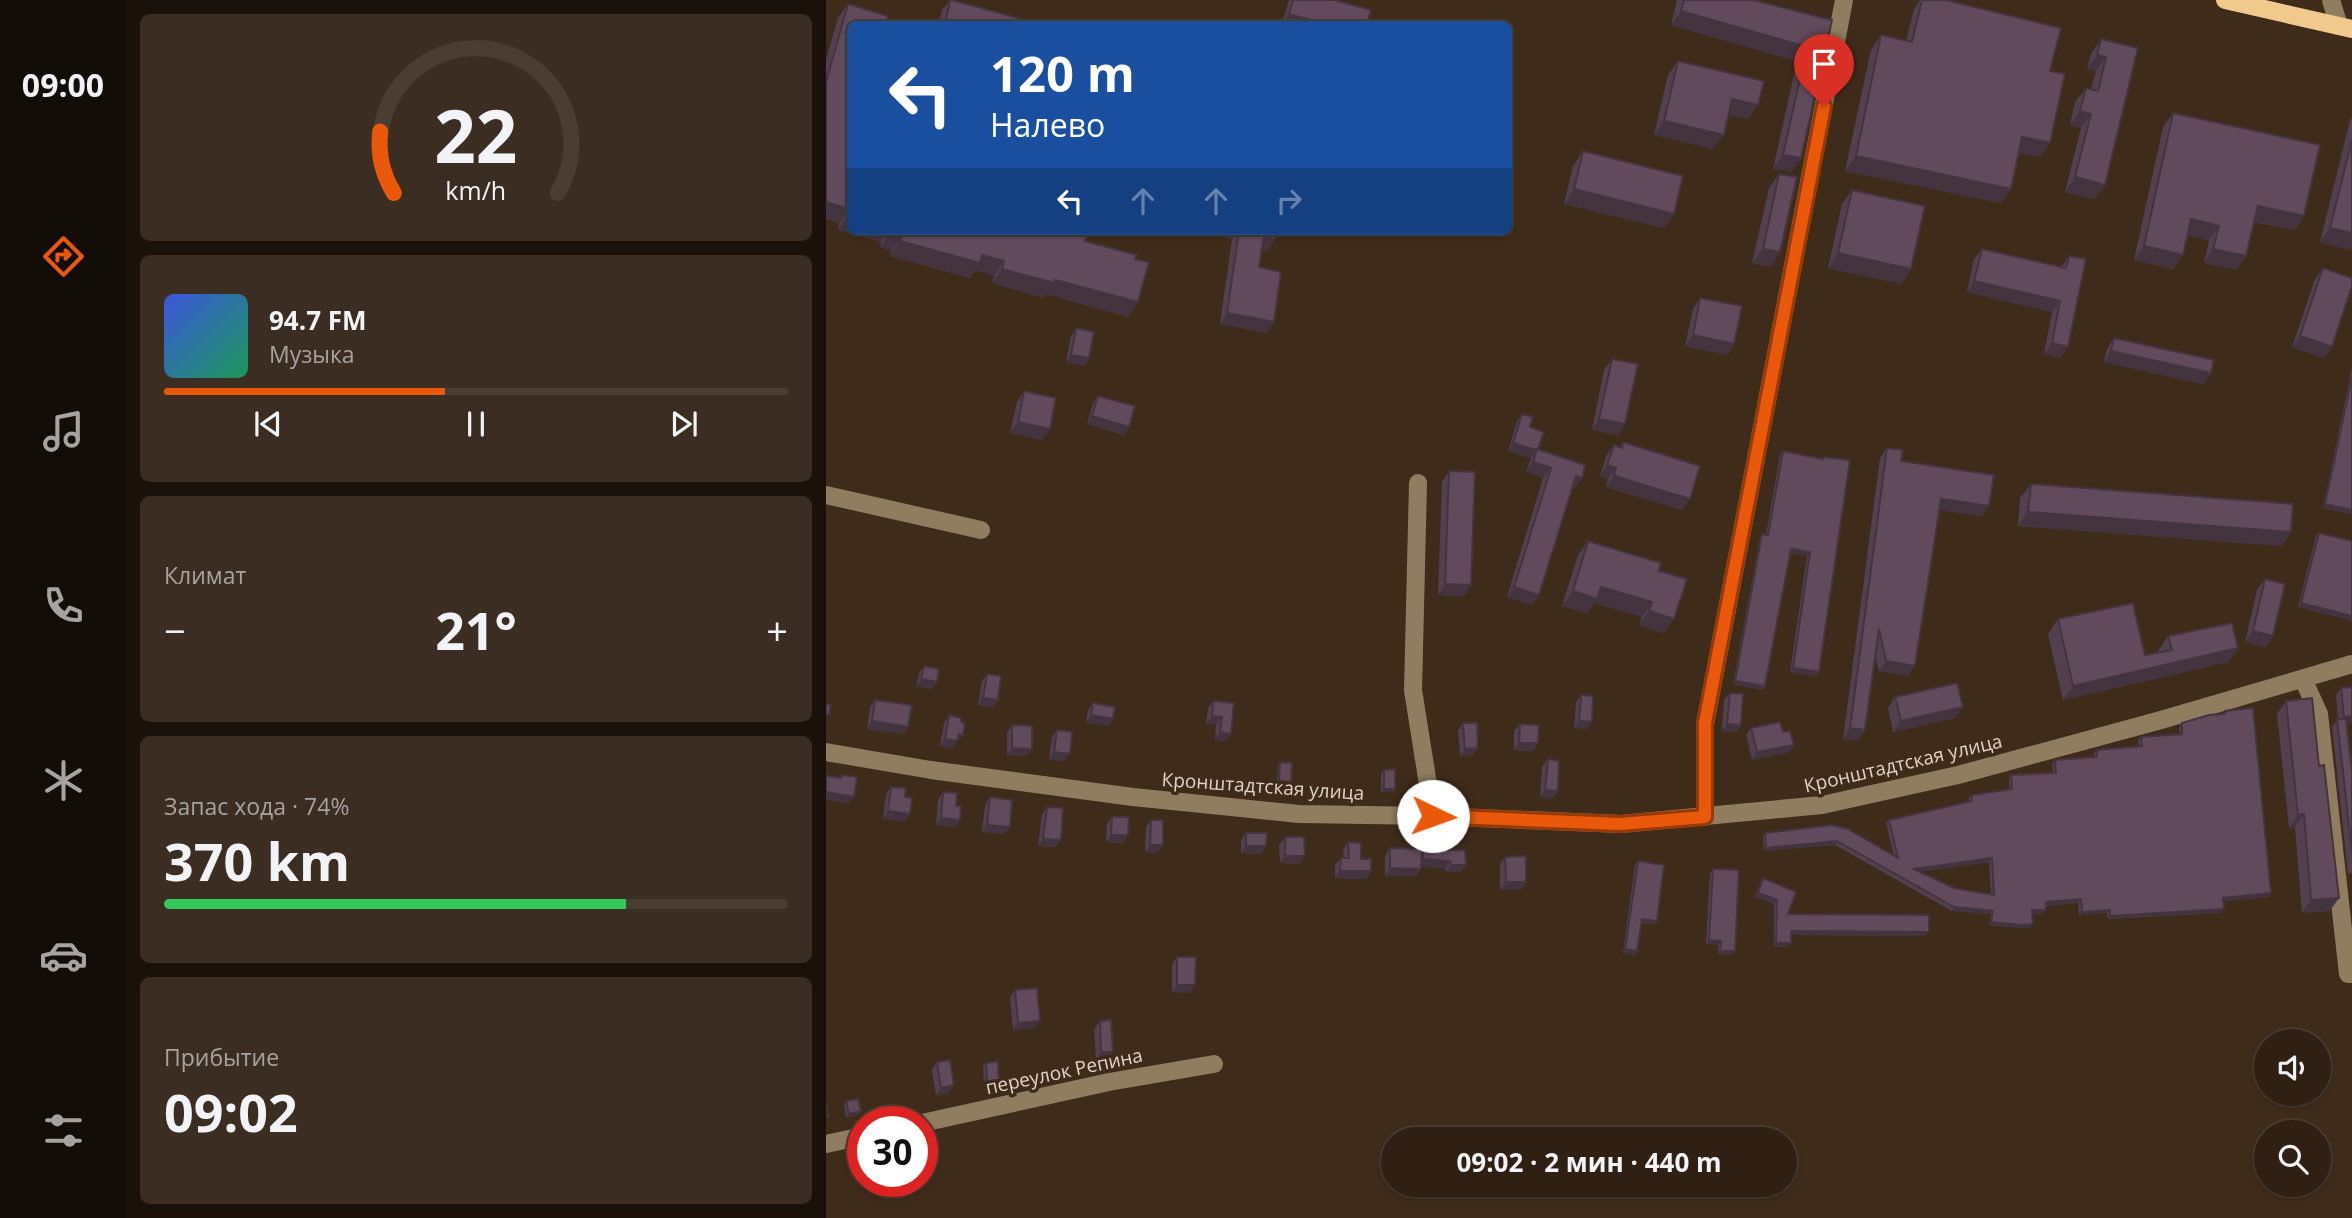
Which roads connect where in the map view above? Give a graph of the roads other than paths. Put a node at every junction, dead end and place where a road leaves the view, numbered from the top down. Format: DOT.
graph roads {
  1 [pos="1844,0"];
  2 [pos="2225,0"];
  3 [pos="2331,0"];
  4 [pos="2346,28"];
  5 [pos="1418,483"];
  6 [pos="826,495"];
  7 [pos="981,530"];
  8 [pos="2352,664"];
  9 [pos="2303,678"];
  10 [pos="826,752"];
  11 [pos="1433,816"];
  12 [pos="1705,817"];
  13 [pos="2345,886"];
  14 [pos="2347,925"];
  15 [pos="2352,974"];
  16 [pos="1214,1064"];
  17 [pos="938,1119"];
  18 [pos="847,1139"];
  19 [pos="826,1144"];
  1 -- 12 [label="street"];
  2 -- 4 [label="main road"];
  3 -- 4 [label="street"];
  5 -- 11 [label="street"];
  6 -- 7 [label="street"];
  8 -- 9 [label="street, Кронштадтская улица"];
  9 -- 12 [label="street, Кронштадтская улица"];
  9 -- 13 [label="street"];
  10 -- 11 [label="street, Кронштадтская улица"];
  11 -- 12 [label="street, Кронштадтская улица"];
  13 -- 14 [label="street"];
  14 -- 15 [label="street"];
  16 -- 17 [label="street, переулок Репина"];
  18 -- 19 [label="street"];
}
